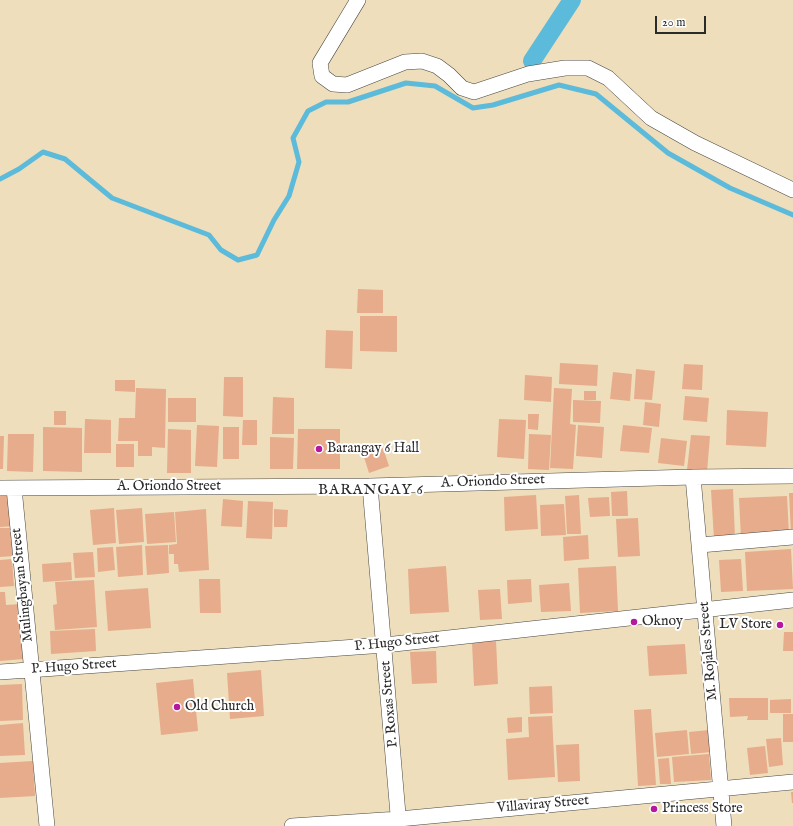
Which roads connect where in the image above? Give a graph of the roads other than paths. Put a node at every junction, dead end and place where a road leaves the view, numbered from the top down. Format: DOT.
graph roads {
  1 [pos="358,0"];
  2 [pos="793,190"];
  3 [pos="793,476"];
  4 [pos="693,477"];
  5 [pos="370,486"];
  6 [pos="7,488"];
  7 [pos="793,537"];
  8 [pos="700,545"];
  9 [pos="793,600"];
  10 [pos="705,609"];
  11 [pos="385,646"];
  12 [pos="32,670"];
  13 [pos="0,672"];
  14 [pos="793,782"];
  15 [pos="720,788"];
  16 [pos="399,822"];
  17 [pos="47,826"];
  18 [pos="292,826"];
  19 [pos="724,826"];
  1 -- 2 [label="street"];
  3 -- 4 [label="street, A. Oriondo Street"];
  4 -- 5 [label="street, A. Oriondo Street"];
  4 -- 8 [label="street, M. Rojales Street"];
  5 -- 6 [label="street, A. Oriondo Street"];
  5 -- 11 [label="street, P. Roxas Street"];
  6 -- 12 [label="street, Mulingbayan Street"];
  7 -- 8 [label="street"];
  8 -- 10 [label="street, M. Rojales Street"];
  9 -- 10 [label="street, P. Hugo Street"];
  10 -- 11 [label="street, P. Hugo Street"];
  10 -- 15 [label="street, M. Rojales Street"];
  11 -- 12 [label="street, P. Hugo Street"];
  11 -- 16 [label="street, P. Roxas Street"];
  12 -- 13 [label="street, P. Hugo Street"];
  12 -- 17 [label="street, Mulingbayan Street"];
  14 -- 15 [label="street, Villaviray Street"];
  15 -- 16 [label="street, Villaviray Street"];
  15 -- 19 [label="street, M. Rojales Street"];
  16 -- 18 [label="street, Villaviray Street"];
}
